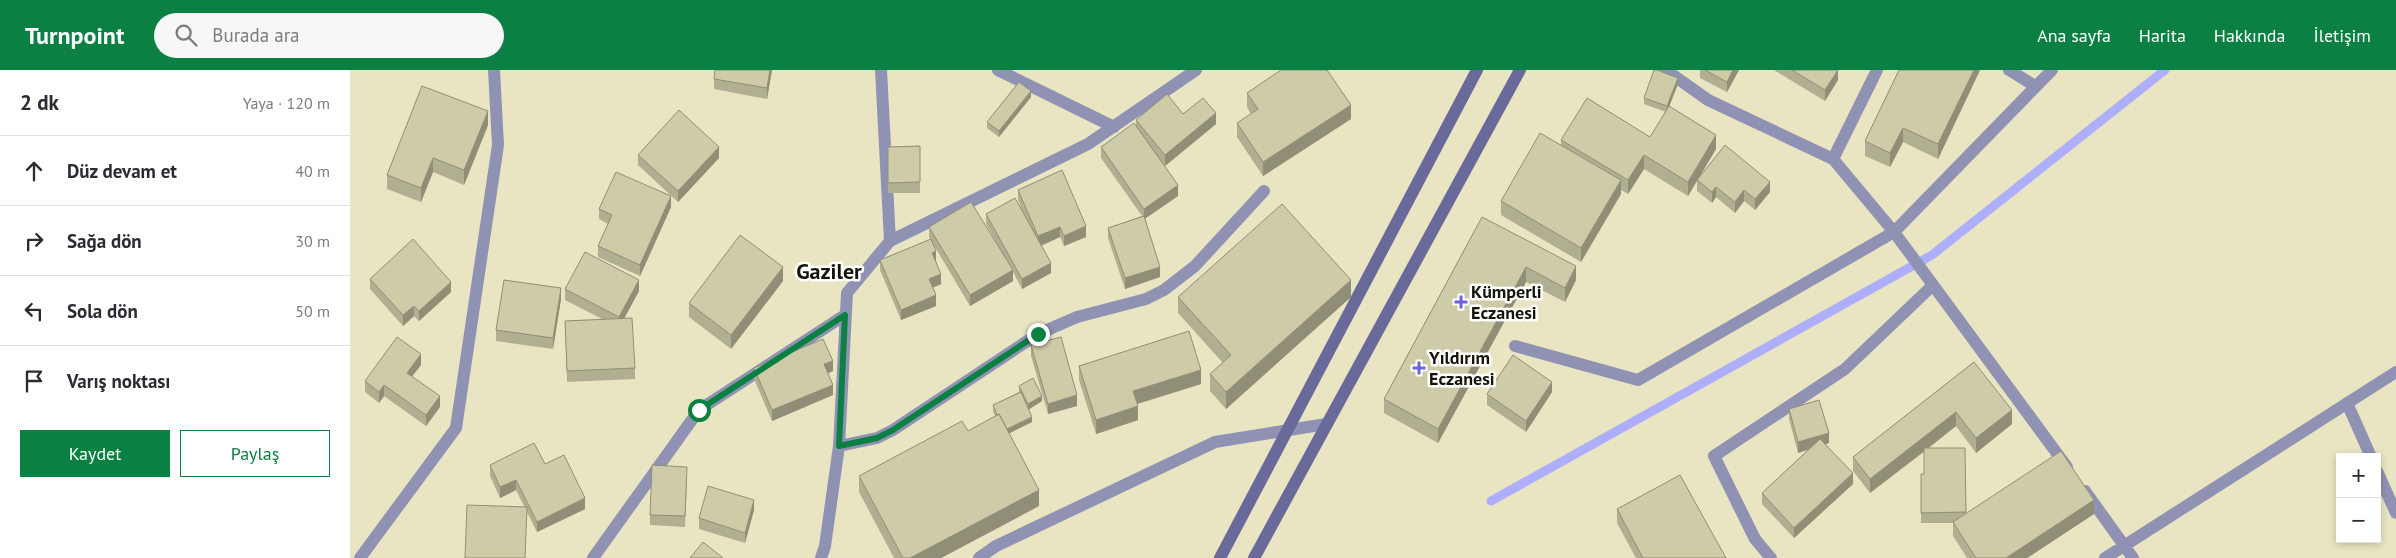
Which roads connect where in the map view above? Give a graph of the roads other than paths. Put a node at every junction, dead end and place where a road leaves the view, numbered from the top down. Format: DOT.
graph roads {
  1 [pos="494,70"];
  2 [pos="881,70"];
  3 [pos="998,70"];
  4 [pos="1196,70"];
  5 [pos="1477,70"];
  6 [pos="1520,70"];
  7 [pos="1666,70"];
  8 [pos="1877,70"];
  9 [pos="2009,70"];
  10 [pos="2052,70"];
  11 [pos="2035,86"];
  12 [pos="1114,127"];
  13 [pos="1834,159"];
  14 [pos="1264,191"];
  15 [pos="1894,232"];
  16 [pos="890,241"];
  17 [pos="1931,283"];
  18 [pos="845,315"];
  19 [pos="1515,346"];
  20 [pos="2396,372"];
  21 [pos="2347,403"];
  22 [pos="1326,424"];
  23 [pos="1287,431"];
  24 [pos="839,446"];
  25 [pos="2369,453"];
  26 [pos="2381,480"];
  27 [pos="2396,513"];
  28 [pos="2125,545"];
  29 [pos="350,557"];
  30 [pos="360,558"];
  31 [pos="593,558"];
  32 [pos="820,558"];
  33 [pos="979,558"];
  34 [pos="1220,558"];
  35 [pos="1254,558"];
  36 [pos="1771,558"];
  37 [pos="2105,558"];
  38 [pos="2133,558"];
  1 -- 30 [label="street"];
  2 -- 16 [label="street"];
  3 -- 12 [label="street"];
  4 -- 12 [label="street"];
  5 -- 23 [label="main road"];
  6 -- 22 [label="main road"];
  7 -- 13 [label="street"];
  8 -- 13 [label="street"];
  9 -- 11 [label="street"];
  10 -- 11 [label="street"];
  11 -- 15 [label="street"];
  12 -- 16 [label="street"];
  13 -- 15 [label="street"];
  14 -- 24 [label="street"];
  15 -- 17 [label="street"];
  15 -- 19 [label="street"];
  16 -- 18 [label="street"];
  17 -- 28 [label="street"];
  17 -- 36 [label="street"];
  18 -- 24 [label="street"];
  18 -- 31 [label="street"];
  20 -- 21 [label="street"];
  21 -- 25 [label="street"];
  21 -- 28 [label="street"];
  22 -- 23 [label="street"];
  22 -- 35 [label="main road"];
  23 -- 33 [label="street"];
  23 -- 34 [label="main road"];
  24 -- 32 [label="street"];
  26 -- 27 [label="street"];
  28 -- 37 [label="street"];
  28 -- 38 [label="street"];
  29 -- 30 [label="street"];
}
